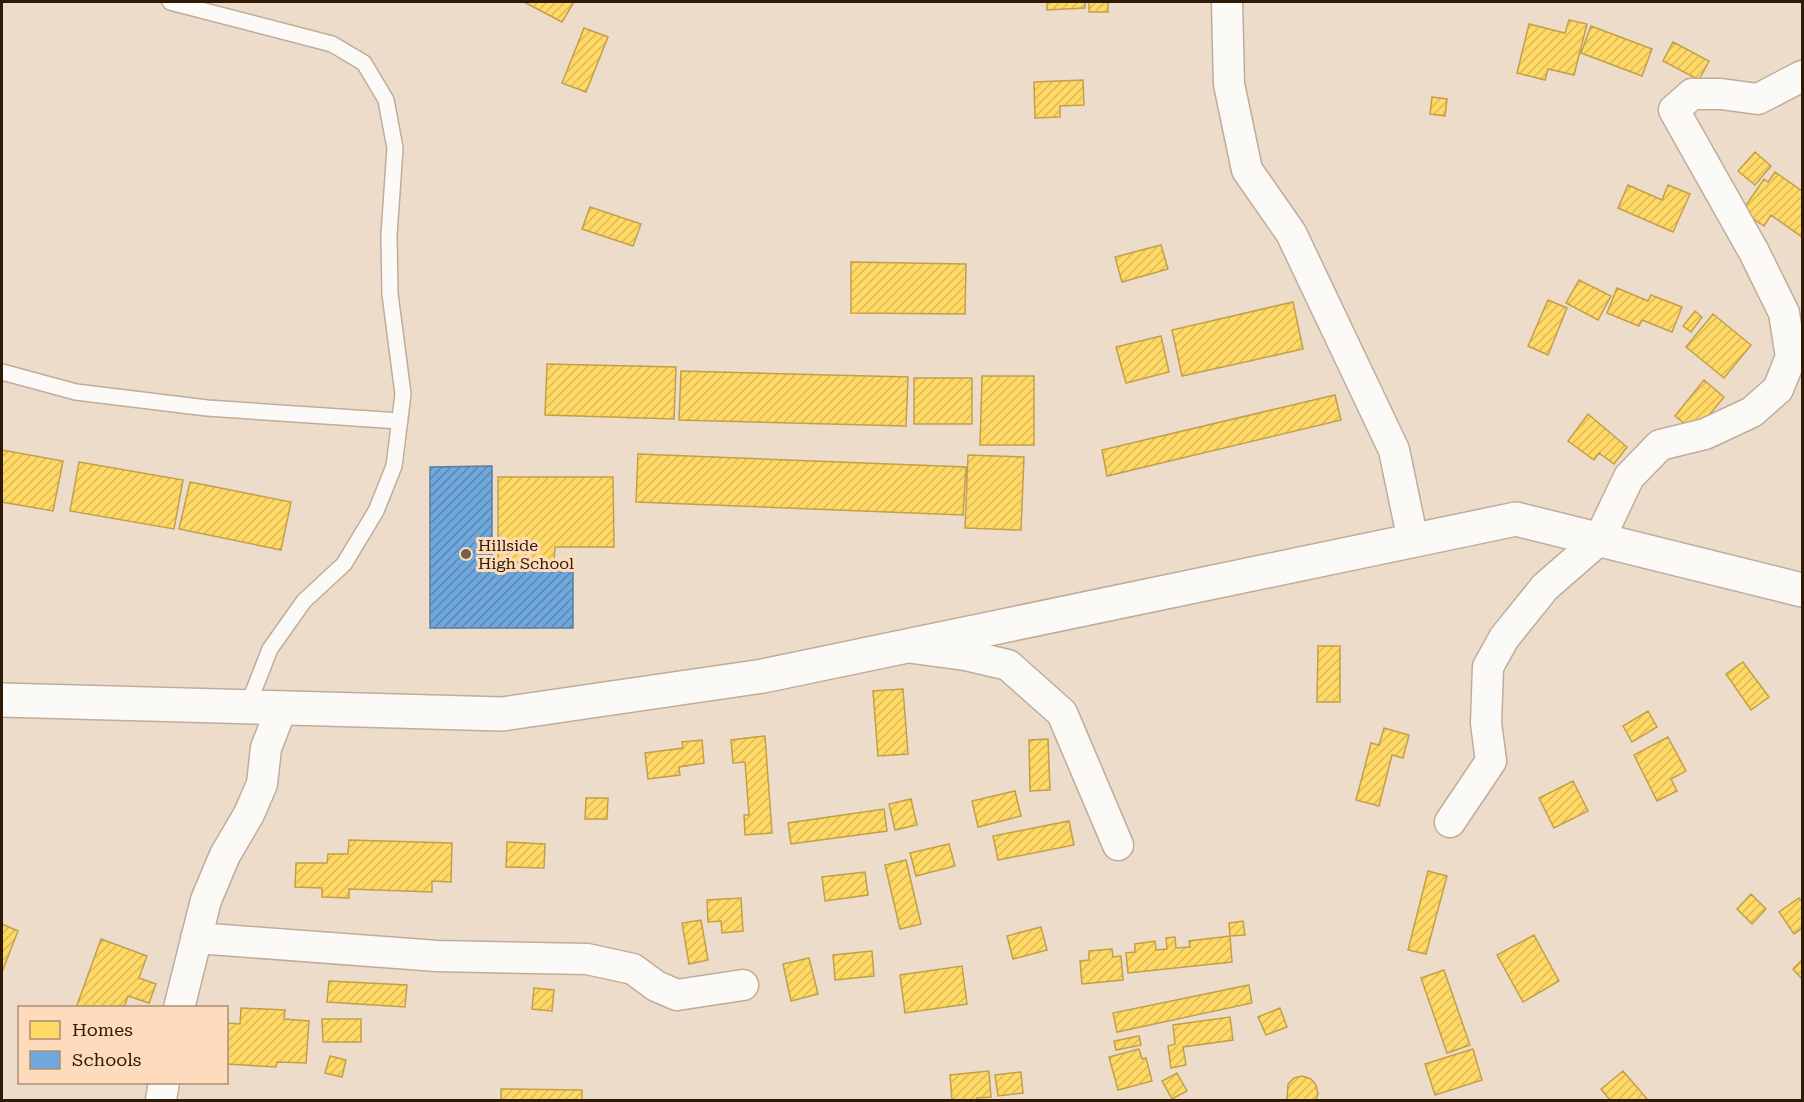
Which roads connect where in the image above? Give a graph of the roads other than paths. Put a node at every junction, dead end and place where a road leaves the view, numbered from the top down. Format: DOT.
graph roads {
  1 [pos="170,2"];
  2 [pos="1227,2"];
  3 [pos="1803,76"];
  4 [pos="2,372"];
  5 [pos="400,421"];
  6 [pos="1599,540"];
  7 [pos="1413,541"];
  8 [pos="1803,590"];
  9 [pos="904,647"];
  10 [pos="2,700"];
  11 [pos="248,705"];
  12 [pos="282,706"];
  13 [pos="1450,822"];
  14 [pos="1118,845"];
  15 [pos="196,938"];
  16 [pos="742,985"];
  17 [pos="179,1006"];
  18 [pos="164,1084"];
  19 [pos="161,1101"];
  1 -- 5 [label="lane"];
  2 -- 7 [label="street"];
  3 -- 6 [label="street"];
  4 -- 5 [label="lane"];
  5 -- 11 [label="lane"];
  6 -- 7 [label="main road"];
  6 -- 8 [label="main road"];
  6 -- 13 [label="street"];
  7 -- 9 [label="main road"];
  9 -- 12 [label="main road"];
  9 -- 14 [label="street"];
  10 -- 11 [label="main road"];
  11 -- 12 [label="main road"];
  12 -- 15 [label="street"];
  15 -- 16 [label="street"];
  15 -- 17 [label="street"];
  18 -- 19 [label="street"];
}
